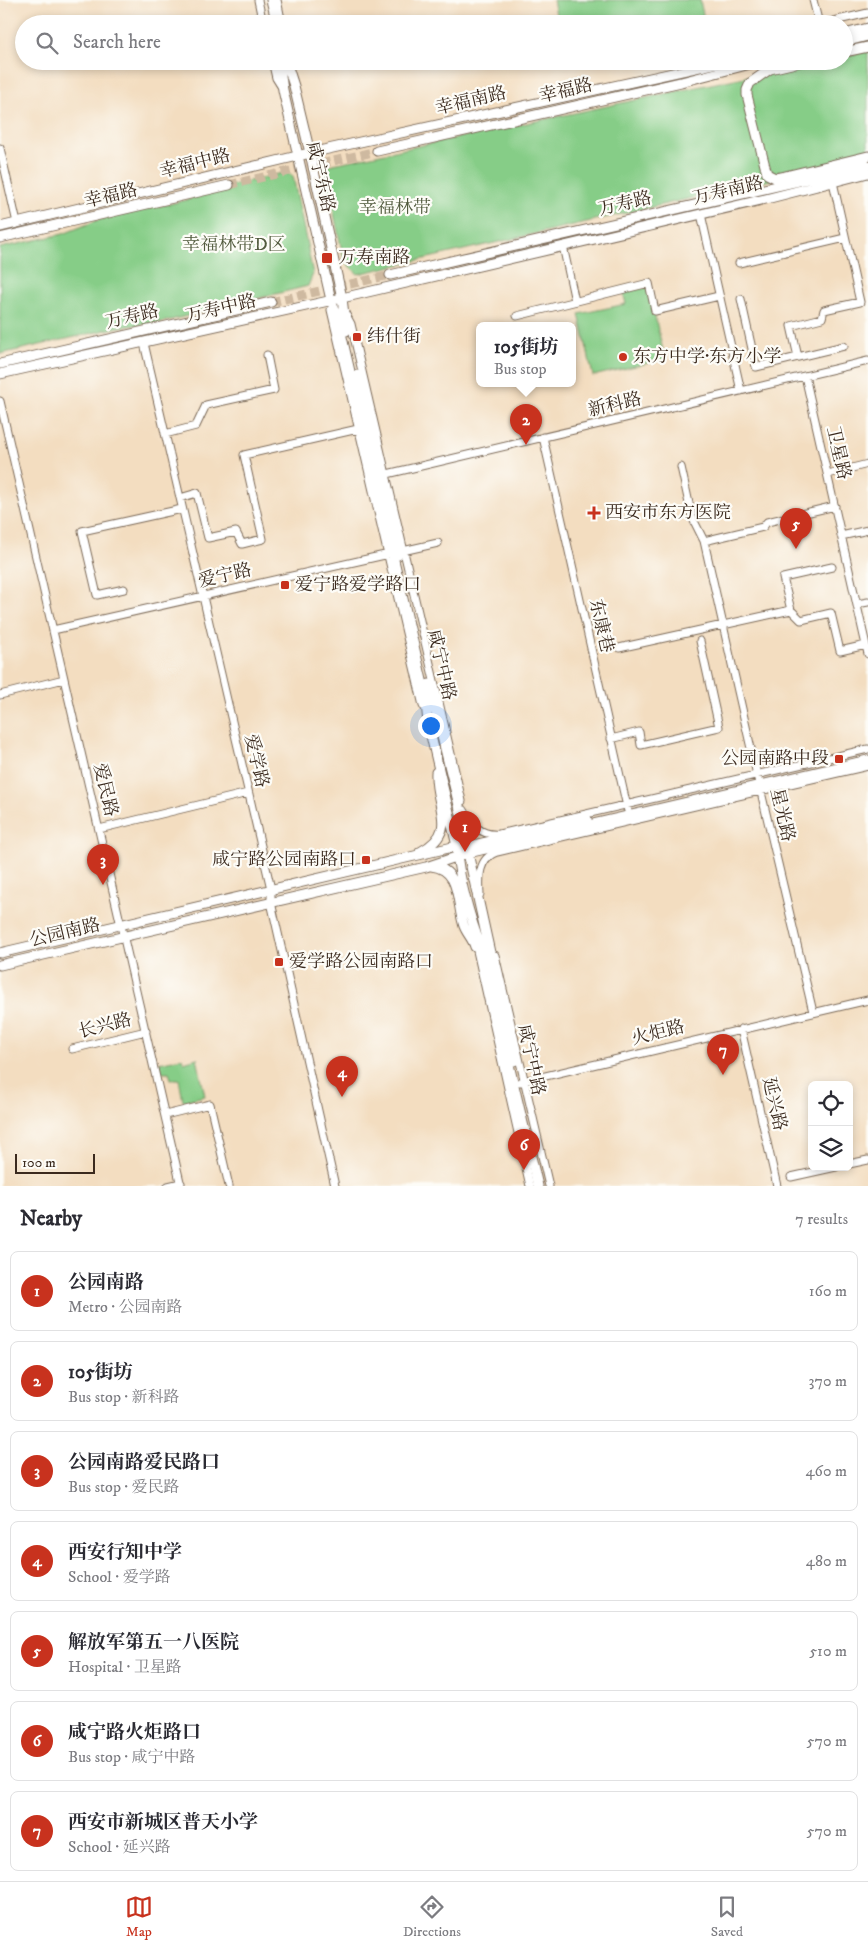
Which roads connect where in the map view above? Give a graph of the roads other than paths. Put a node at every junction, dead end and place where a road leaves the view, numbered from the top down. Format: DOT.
graph roads {
  1 [pos="258,0"];
  2 [pos="266,0"];
  3 [pos="271,0"];
  4 [pos="277,0"];
  5 [pos="813,0"];
  6 [pos="868,13"];
  7 [pos="261,15"];
  8 [pos="269,15"];
  9 [pos="275,15"];
  10 [pos="280,15"];
  11 [pos="817,15"];
  12 [pos="853,16"];
  13 [pos="868,28"];
  14 [pos="853,32"];
  15 [pos="868,36"];
  16 [pos="853,40"];
  17 [pos="868,47"];
  18 [pos="853,50"];
  19 [pos="274,70"];
  20 [pos="281,70"];
  21 [pos="289,70"];
  22 [pos="292,70"];
  23 [pos="687,70"];
  24 [pos="725,70"];
  25 [pos="769,70"];
  26 [pos="294,86"];
  27 [pos="283,90"];
  28 [pos="597,90"];
  29 [pos="563,109"];
  30 [pos="0,148"];
  31 [pos="377,151"];
  32 [pos="310,153"];
  33 [pos="298,156"];
  34 [pos="868,156"];
  35 [pos="868,165"];
  36 [pos="868,173"];
  37 [pos="833,182"];
  38 [pos="229,185"];
  39 [pos="701,214"];
  40 [pos="647,216"];
  41 [pos="16,223"];
  42 [pos="0,227"];
  43 [pos="0,238"];
  44 [pos="845,238"];
  45 [pos="586,241"];
  46 [pos="563,246"];
  47 [pos="739,263"];
  48 [pos="390,274"];
  49 [pos="719,296"];
  50 [pos="342,298"];
  51 [pos="741,299"];
  52 [pos="331,300"];
  53 [pos="575,301"];
  54 [pos="271,302"];
  55 [pos="517,316"];
  56 [pos="144,343"];
  57 [pos="844,346"];
  58 [pos="266,355"];
  59 [pos="798,357"];
  60 [pos="57,361"];
  61 [pos="868,362"];
  62 [pos="5,363"];
  63 [pos="0,374"];
  64 [pos="805,376"];
  65 [pos="741,391"];
  66 [pos="0,401"];
  67 [pos="358,429"];
  68 [pos="165,434"];
  69 [pos="543,437"];
  70 [pos="868,464"];
  71 [pos="681,467"];
  72 [pos="828,474"];
  73 [pos="378,476"];
  74 [pos="180,498"];
  75 [pos="835,506"];
  76 [pos="182,509"];
  77 [pos="868,530"];
  78 [pos="842,536"];
  79 [pos="704,541"];
  80 [pos="438,543"];
  81 [pos="395,552"];
  82 [pos="832,567"];
  83 [pos="124,589"];
  84 [pos="203,597"];
  85 [pos="868,602"];
  86 [pos="857,604"];
  87 [pos="791,610"];
  88 [pos="724,625"];
  89 [pos="53,630"];
  90 [pos="700,641"];
  91 [pos="866,645"];
  92 [pos="618,648"];
  93 [pos="868,654"];
  94 [pos="64,679"];
  95 [pos="0,695"];
  96 [pos="611,739"];
  97 [pos="868,749"];
  98 [pos="868,755"];
  99 [pos="436,759"];
  100 [pos="868,760"];
  101 [pos="868,766"];
  102 [pos="759,783"];
  103 [pos="248,793"];
  104 [pos="464,810"];
  105 [pos="628,813"];
  106 [pos="463,821"];
  107 [pos="99,829"];
  108 [pos="457,846"];
  109 [pos="469,849"];
  110 [pos="413,856"];
  111 [pos="457,858"];
  112 [pos="426,867"];
  113 [pos="271,889"];
  114 [pos="271,902"];
  115 [pos="481,904"];
  116 [pos="120,925"];
  117 [pos="474,929"];
  118 [pos="123,936"];
  119 [pos="476,950"];
  120 [pos="0,953"];
  121 [pos="0,965"];
  122 [pos="868,1000"];
  123 [pos="813,1012"];
  124 [pos="741,1029"];
  125 [pos="146,1031"];
  126 [pos="72,1050"];
  127 [pos="519,1082"];
  128 [pos="165,1115"];
  129 [pos="868,1160"];
  130 [pos="853,1163"];
  131 [pos="820,1171"];
  132 [pos="792,1178"];
  133 [pos="181,1184"];
  134 [pos="168,1186"];
  135 [pos="229,1186"];
  136 [pos="336,1186"];
  137 [pos="530,1186"];
  138 [pos="538,1186"];
  139 [pos="543,1186"];
  140 [pos="549,1186"];
  141 [pos="777,1186"];
  1 -- 7 [label="street"];
  2 -- 8 [label="main road"];
  3 -- 9 [label="main road"];
  4 -- 10 [label="street"];
  5 -- 11 [label="street"];
  6 -- 12 [label="street"];
  13 -- 14 [label="main road"];
  15 -- 16 [label="main road"];
  17 -- 18 [label="main road"];
  19 -- 27 [label="street"];
  20 -- 27 [label="main road, 咸宁东路"];
  21 -- 26 [label="main road, 咸宁东路"];
  22 -- 26 [label="street"];
  23 -- 28 [label="main road, 幸福南路"];
  24 -- 29 [label="main road, 幸福路"];
  25 -- 34 [label="main road"];
  26 -- 32 [label="main road, 咸宁东路"];
  27 -- 33 [label="main road, 咸宁东路"];
  28 -- 29 [label="main road"];
  28 -- 32 [label="main road, 幸福南路"];
  29 -- 31 [label="main road, 幸福路"];
  30 -- 41 [label="street"];
  32 -- 33 [label="main road, 幸福中路"];
  32 -- 50 [label="main road, 咸宁东路"];
  33 -- 41 [label="main road, 幸福中路"];
  33 -- 52 [label="main road, 咸宁东路"];
  35 -- 40 [label="main road, 万寿路"];
  36 -- 37 [label="main road, 万寿南路"];
  37 -- 39 [label="main road, 万寿南路"];
  37 -- 44 [label="street"];
  38 -- 43 [label="main road, 幸福路"];
  39 -- 45 [label="main road, 万寿南路"];
  39 -- 49 [label="street"];
  40 -- 45 [label="main road"];
  40 -- 48 [label="main road, 万寿路"];
  41 -- 42 [label="main road, 幸福中路"];
  44 -- 47 [label="street"];
  44 -- 59 [label="street"];
  45 -- 46 [label="main road, 万寿南路"];
  46 -- 50 [label="main road, 万寿南路"];
  46 -- 53 [label="street"];
  49 -- 53 [label="street"];
  49 -- 65 [label="street"];
  50 -- 52 [label="main road, 万寿南路"];
  50 -- 73 [label="main road, 咸宁中路"];
  51 -- 59 [label="street"];
  52 -- 56 [label="main road, 万寿中路"];
  52 -- 67 [label="street"];
  52 -- 73 [label="main road, 咸宁中路"];
  53 -- 55 [label="street"];
  54 -- 62 [label="main road, 万寿路"];
  56 -- 60 [label="main road, 万寿中路"];
  56 -- 68 [label="street, 爱学路"];
  57 -- 59 [label="street"];
  58 -- 68 [label="street"];
  60 -- 62 [label="main road"];
  60 -- 63 [label="main road, 万寿中路"];
  61 -- 64 [label="street, 新科路"];
  64 -- 65 [label="street, 新科路"];
  64 -- 72 [label="street, 卫星路"];
  65 -- 69 [label="street, 新科路"];
  66 -- 89 [label="street, 爱民路"];
  67 -- 73 [label="street"];
  67 -- 74 [label="street"];
  68 -- 74 [label="street, 爱学路"];
  69 -- 73 [label="street, 新科路"];
  69 -- 96 [label="street, 东康巷"];
  70 -- 72 [label="street"];
  71 -- 79 [label="street, 星光路"];
  72 -- 75 [label="street, 卫星路"];
  73 -- 81 [label="main road, 咸宁中路"];
  74 -- 76 [label="street, 爱学路"];
  75 -- 78 [label="street, 卫星路"];
  75 -- 79 [label="street"];
  76 -- 83 [label="street"];
  76 -- 84 [label="street, 爱学路"];
  77 -- 78 [label="street"];
  78 -- 86 [label="street, 卫星路"];
  79 -- 88 [label="street, 星光路"];
  80 -- 81 [label="street, 爱宁路"];
  81 -- 84 [label="street, 爱宁路"];
  81 -- 99 [label="main road, 咸宁中路"];
  81 -- 104 [label="street"];
  81 -- 106 [label="main road, 咸宁中路"];
  82 -- 87 [label="street"];
  84 -- 89 [label="street, 爱宁路"];
  84 -- 103 [label="street, 爱学路"];
  85 -- 86 [label="street"];
  86 -- 91 [label="street, 卫星路"];
  87 -- 88 [label="street"];
  87 -- 91 [label="street"];
  88 -- 92 [label="street"];
  88 -- 102 [label="street, 星光路"];
  89 -- 94 [label="street, 爱民路"];
  90 -- 96 [label="street"];
  91 -- 93 [label="street, 卫星路"];
  94 -- 95 [label="street"];
  94 -- 107 [label="street, 爱民路"];
  96 -- 105 [label="street, 东康巷"];
  97 -- 102 [label="street"];
  98 -- 102 [label="main road, 公园南路"];
  99 -- 108 [label="main road, 咸宁中路"];
  99 -- 110 [label="main road"];
  100 -- 102 [label="main road, 公园南路"];
  101 -- 102 [label="street"];
  102 -- 105 [label="main road, 公园南路"];
  102 -- 123 [label="street, 星光路"];
  103 -- 107 [label="street"];
  103 -- 113 [label="street, 爱学路"];
  104 -- 105 [label="street"];
  104 -- 106 [label="street"];
  105 -- 109 [label="main road, 公园南路"];
  105 -- 115 [label="street"];
  106 -- 109 [label="main road, 咸宁中路"];
  107 -- 116 [label="street, 爱民路"];
  108 -- 109 [label="main road, 公园南路"];
  108 -- 110 [label="main road, 公园南路"];
  108 -- 111 [label="main road, 咸宁中路"];
  109 -- 111 [label="main road, 公园南路"];
  109 -- 115 [label="main road, 咸宁中路"];
  110 -- 113 [label="main road, 公园南路"];
  111 -- 112 [label="main road, 公园南路"];
  111 -- 117 [label="main road, 咸宁中路"];
  112 -- 114 [label="main road, 公园南路"];
  112 -- 119 [label="main road"];
  113 -- 114 [label="street, 爱学路"];
  113 -- 116 [label="main road, 公园南路"];
  114 -- 118 [label="main road, 公园南路"];
  114 -- 136 [label="street, 爱学路"];
  115 -- 127 [label="main road, 咸宁中路"];
  116 -- 118 [label="street, 爱民路"];
  116 -- 120 [label="main road, 公园南路"];
  117 -- 119 [label="street"];
  117 -- 127 [label="main road, 咸宁中路"];
  118 -- 121 [label="main road, 公园南路"];
  118 -- 125 [label="street, 爱民路"];
  119 -- 137 [label="street"];
  122 -- 123 [label="street, 火炬路"];
  123 -- 124 [label="street, 火炬路"];
  124 -- 127 [label="street, 火炬路"];
  124 -- 141 [label="street, 延兴路"];
  125 -- 126 [label="street, 长兴路"];
  125 -- 128 [label="street, 爱民路"];
  127 -- 138 [label="main road, 咸宁中路"];
  127 -- 139 [label="main road, 咸宁中路"];
  127 -- 140 [label="street"];
  128 -- 133 [label="street, 爱民路"];
  128 -- 135 [label="street"];
  129 -- 130 [label="street"];
  131 -- 132 [label="street"];
  133 -- 134 [label="street"];
}
